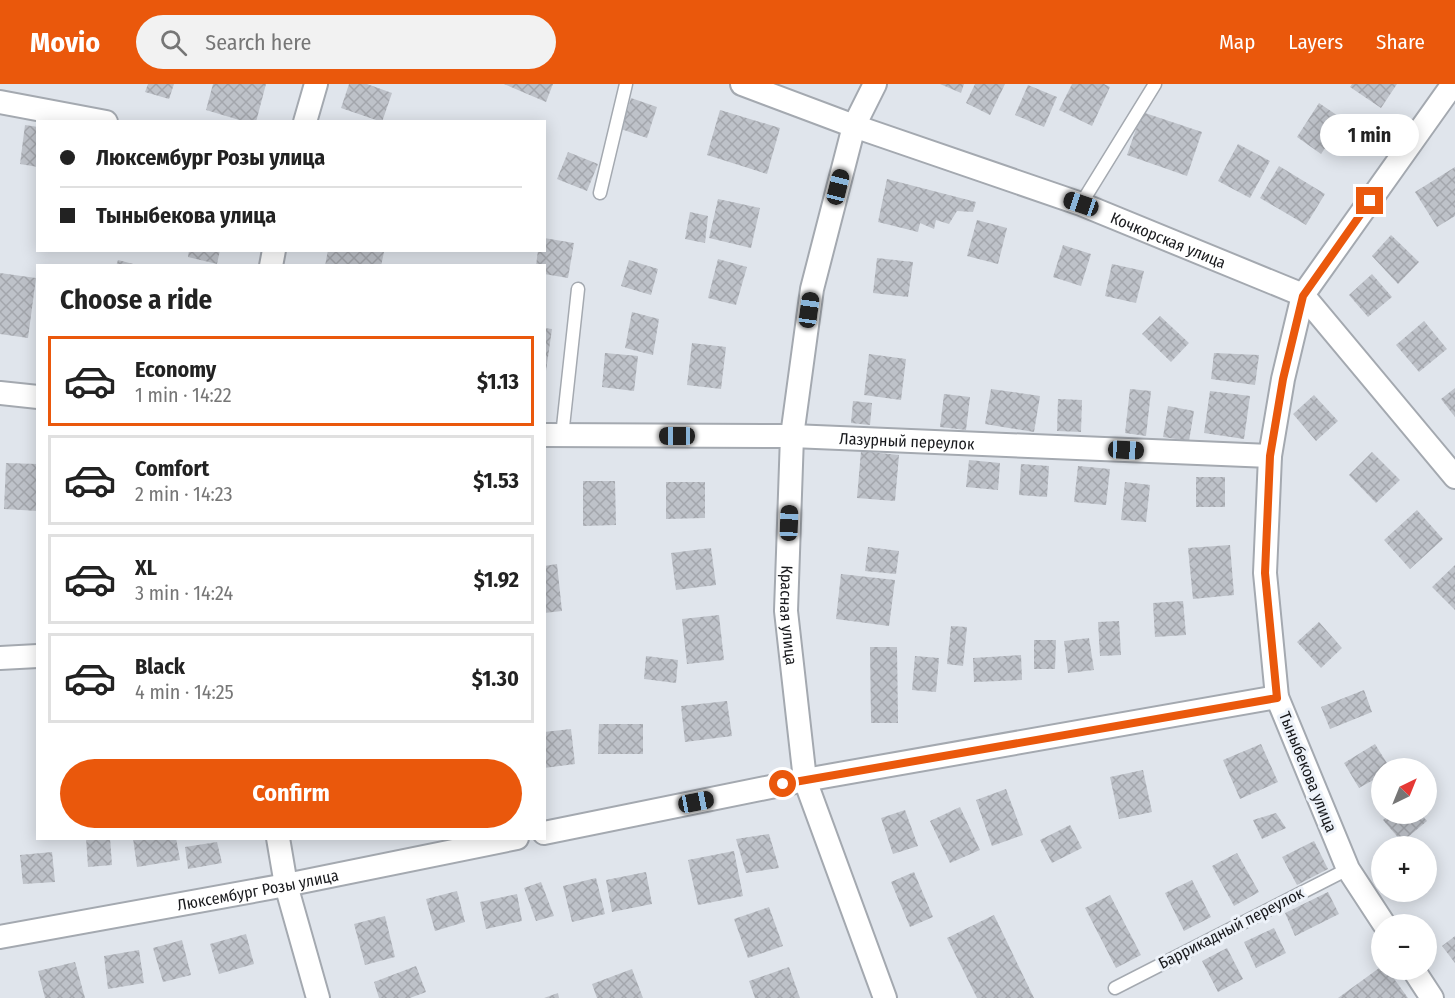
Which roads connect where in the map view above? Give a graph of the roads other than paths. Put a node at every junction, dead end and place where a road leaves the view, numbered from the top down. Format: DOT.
graph roads {
  1 [pos="316,84"];
  2 [pos="626,84"];
  3 [pos="742,84"];
  4 [pos="875,84"];
  5 [pos="1155,84"];
  6 [pos="1449,85"];
  7 [pos="0,102"];
  8 [pos="95,120"];
  9 [pos="306,120"];
  10 [pos="854,126"];
  11 [pos="600,193"];
  12 [pos="1081,204"];
  13 [pos="578,289"];
  14 [pos="1303,296"];
  15 [pos="0,393"];
  16 [pos="36,397"];
  17 [pos="553,435"];
  18 [pos="792,436"];
  19 [pos="1270,456"];
  20 [pos="1455,477"];
  21 [pos="36,656"];
  22 [pos="0,658"];
  23 [pos="1277,698"];
  24 [pos="805,780"];
  25 [pos="546,833"];
  26 [pos="278,840"];
  27 [pos="507,840"];
  28 [pos="1348,868"];
  29 [pos="286,885"];
  30 [pos="1378,914"];
  31 [pos="0,937"];
  32 [pos="1420,980"];
  33 [pos="1115,988"];
  34 [pos="318,998"];
  35 [pos="885,998"];
  36 [pos="1432,998"];
  1 -- 9 [label="street"];
  2 -- 11 [label="lane"];
  3 -- 10 [label="street, Кочкорская улица"];
  4 -- 10 [label="street, Красная улица"];
  5 -- 12 [label="lane"];
  6 -- 14 [label="street, Тыныбекова улица"];
  7 -- 8 [label="street"];
  10 -- 12 [label="street, Кочкорская улица"];
  10 -- 18 [label="street, Красная улица"];
  12 -- 14 [label="street, Кочкорская улица"];
  13 -- 17 [label="lane"];
  14 -- 19 [label="street, Тыныбекова улица"];
  14 -- 20 [label="street, Кочкорская улица"];
  15 -- 16 [label="street"];
  17 -- 18 [label="street, Лазурный переулок"];
  18 -- 19 [label="street, Лазурный переулок"];
  18 -- 24 [label="street, Красная улица"];
  19 -- 23 [label="street, Тыныбекова улица"];
  21 -- 22 [label="street"];
  23 -- 24 [label="street"];
  23 -- 28 [label="street, Тыныбекова улица"];
  24 -- 25 [label="street"];
  24 -- 35 [label="street, Красная улица"];
  26 -- 29 [label="street"];
  27 -- 29 [label="street, Люксембург Розы улица"];
  28 -- 30 [label="street, Тыныбекова улица"];
  28 -- 33 [label="lane, Баррикадный переулок"];
  29 -- 31 [label="street, Люксембург Розы улица"];
  29 -- 34 [label="street"];
  32 -- 36 [label="street"];
}
